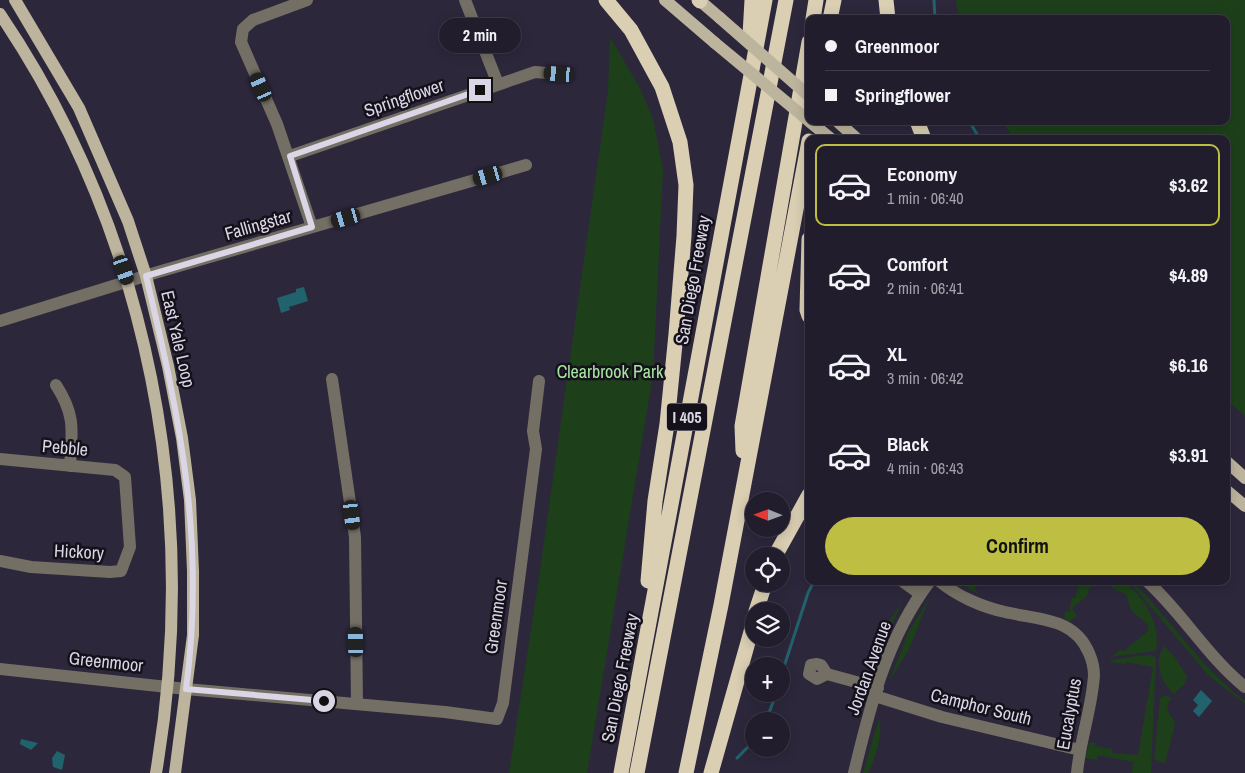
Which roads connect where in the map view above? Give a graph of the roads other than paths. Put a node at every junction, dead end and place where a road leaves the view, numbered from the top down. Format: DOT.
graph roads {
  1 [pos="15,0"];
  2 [pos="306,0"];
  3 [pos="465,0"];
  4 [pos="606,0"];
  5 [pos="665,0"];
  6 [pos="699,0"];
  7 [pos="752,0"];
  8 [pos="765,0"];
  9 [pos="786,0"];
  10 [pos="816,0"];
  11 [pos="834,0"];
  12 [pos="886,0"];
  13 [pos="0,14"];
  14 [pos="814,15"];
  15 [pos="831,15"];
  16 [pos="888,15"];
  17 [pos="805,65"];
  18 [pos="559,74"];
  19 [pos="498,84"];
  20 [pos="805,92"];
  21 [pos="744,107"];
  22 [pos="842,125"];
  23 [pos="810,131"];
  24 [pos="853,135"];
  25 [pos="290,156"];
  26 [pos="805,157"];
  27 [pos="526,164"];
  28 [pos="312,227"];
  29 [pos="146,276"];
  30 [pos="128,284"];
  31 [pos="0,321"];
  32 [pos="332,379"];
  33 [pos="539,381"];
  34 [pos="56,385"];
  35 [pos="0,459"];
  36 [pos="1230,465"];
  37 [pos="70,466"];
  38 [pos="744,475"];
  39 [pos="125,477"];
  40 [pos="1245,478"];
  41 [pos="1230,493"];
  42 [pos="805,502"];
  43 [pos="1245,506"];
  44 [pos="780,547"];
  45 [pos="0,562"];
  46 [pos="908,585"];
  47 [pos="927,585"];
  48 [pos="946,585"];
  49 [pos="1151,585"];
  50 [pos="920,594"];
  51 [pos="747,647"];
  52 [pos="641,665"];
  53 [pos="0,669"];
  54 [pos="828,674"];
  55 [pos="1243,682"];
  56 [pos="167,687"];
  57 [pos="186,689"];
  58 [pos="876,692"];
  59 [pos="357,704"];
  60 [pos="1080,750"];
  61 [pos="156,773"];
  62 [pos="175,773"];
  63 [pos="621,773"];
  64 [pos="637,773"];
  65 [pos="686,773"];
  66 [pos="711,773"];
  67 [pos="854,773"];
  68 [pos="1077,773"];
  1 -- 29 [label="main road, East Yale Loop"];
  2 -- 25 [label="street"];
  3 -- 19 [label="street"];
  4 -- 52 [label="highway"];
  5 -- 23 [label="main road, bridge"];
  6 -- 20 [label="main road, bridge"];
  7 -- 21 [label="highway"];
  8 -- 21 [label="highway, San Diego Freeway / I 405"];
  9 -- 64 [label="highway"];
  10 -- 14 [label="highway"];
  11 -- 15 [label="highway"];
  12 -- 16 [label="highway"];
  13 -- 30 [label="main road, East Yale Loop"];
  17 -- 38 [label="highway"];
  18 -- 19 [label="street, Springflower"];
  19 -- 25 [label="street, Springflower"];
  21 -- 52 [label="highway, San Diego Freeway / I 405"];
  22 -- 24 [label="main road"];
  25 -- 28 [label="street"];
  26 -- 38 [label="highway"];
  27 -- 28 [label="street, Fallingstar"];
  28 -- 29 [label="street, Fallingstar"];
  29 -- 30 [label="street, Fallingstar"];
  29 -- 57 [label="main road, East Yale Loop"];
  30 -- 31 [label="street, Fallingstar"];
  30 -- 56 [label="main road, East Yale Loop"];
  32 -- 59 [label="street"];
  33 -- 59 [label="street, Greenmoor"];
  34 -- 37 [label="street"];
  35 -- 37 [label="street, Pebble"];
  36 -- 40 [label="main road"];
  37 -- 39 [label="street, Pebble"];
  38 -- 65 [label="highway"];
  39 -- 45 [label="street, Hickory"];
  41 -- 43 [label="main road"];
  42 -- 44 [label="highway"];
  46 -- 50 [label="street"];
  47 -- 50 [label="street, Jordan Avenue"];
  48 -- 60 [label="street, Eucalyptus"];
  49 -- 55 [label="street"];
  50 -- 58 [label="street, Jordan Avenue"];
  51 -- 66 [label="highway"];
  52 -- 63 [label="highway, San Diego Freeway / I 405"];
  53 -- 56 [label="street, Greenmoor"];
  54 -- 58 [label="street, Camphor South"];
  56 -- 57 [label="street, Greenmoor"];
  56 -- 61 [label="main road, East Yale Loop"];
  57 -- 59 [label="street, Greenmoor"];
  57 -- 62 [label="main road, East Yale Loop"];
  58 -- 60 [label="street, Camphor South"];
  58 -- 67 [label="street, Jordan Avenue"];
  60 -- 68 [label="street, Eucalyptus"];
}
